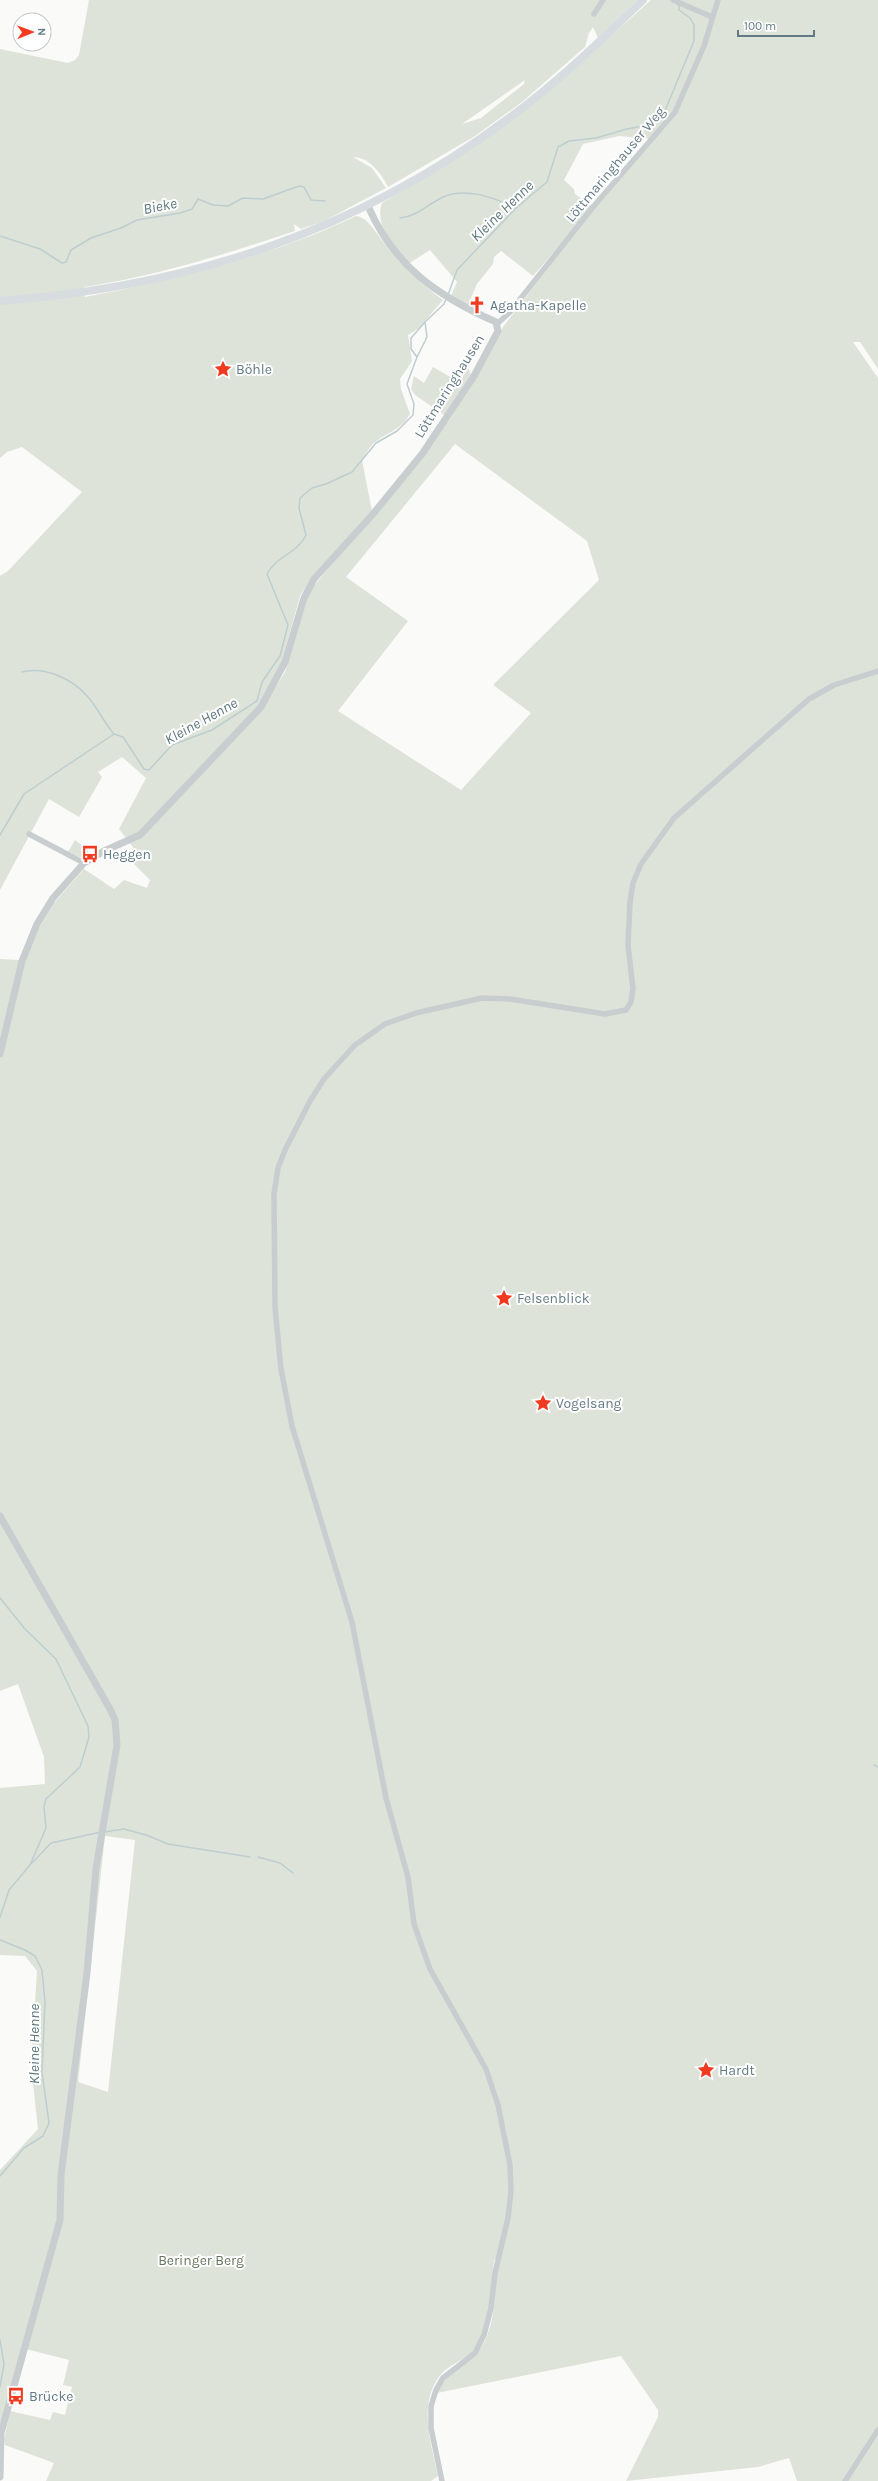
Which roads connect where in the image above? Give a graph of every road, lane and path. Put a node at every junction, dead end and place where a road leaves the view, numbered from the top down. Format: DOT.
graph roads {
  1 [pos="603,0"];
  2 [pos="643,0"];
  3 [pos="718,0"];
  4 [pos="674,1"];
  5 [pos="594,14"];
  6 [pos="712,17"];
  7 [pos="368,206"];
  8 [pos="0,301"];
  9 [pos="497,324"];
  10 [pos="878,671"];
  11 [pos="29,834"];
  12 [pos="84,863"];
  13 [pos="0,1054"];
  14 [pos="0,1516"];
  15 [pos="878,2430"];
  16 [pos="0,2477"];
  17 [pos="442,2481"];
  18 [pos="845,2481"];
  1 -- 5 [label="street"];
  2 -- 7 [label="main road"];
  3 -- 6 [label="street, Löttmaringhauser Weg"];
  4 -- 6 [label="street"];
  6 -- 9 [label="street, Löttmaringhauser Weg"];
  7 -- 8 [label="main road"];
  7 -- 9 [label="street, Löttmaringhausen"];
  9 -- 12 [label="street, Löttmaringhausen"];
  10 -- 17 [label="street"];
  11 -- 12 [label="street"];
  12 -- 13 [label="street, Löttmaringhausen"];
  14 -- 16 [label="street"];
  15 -- 18 [label="street"];
}
